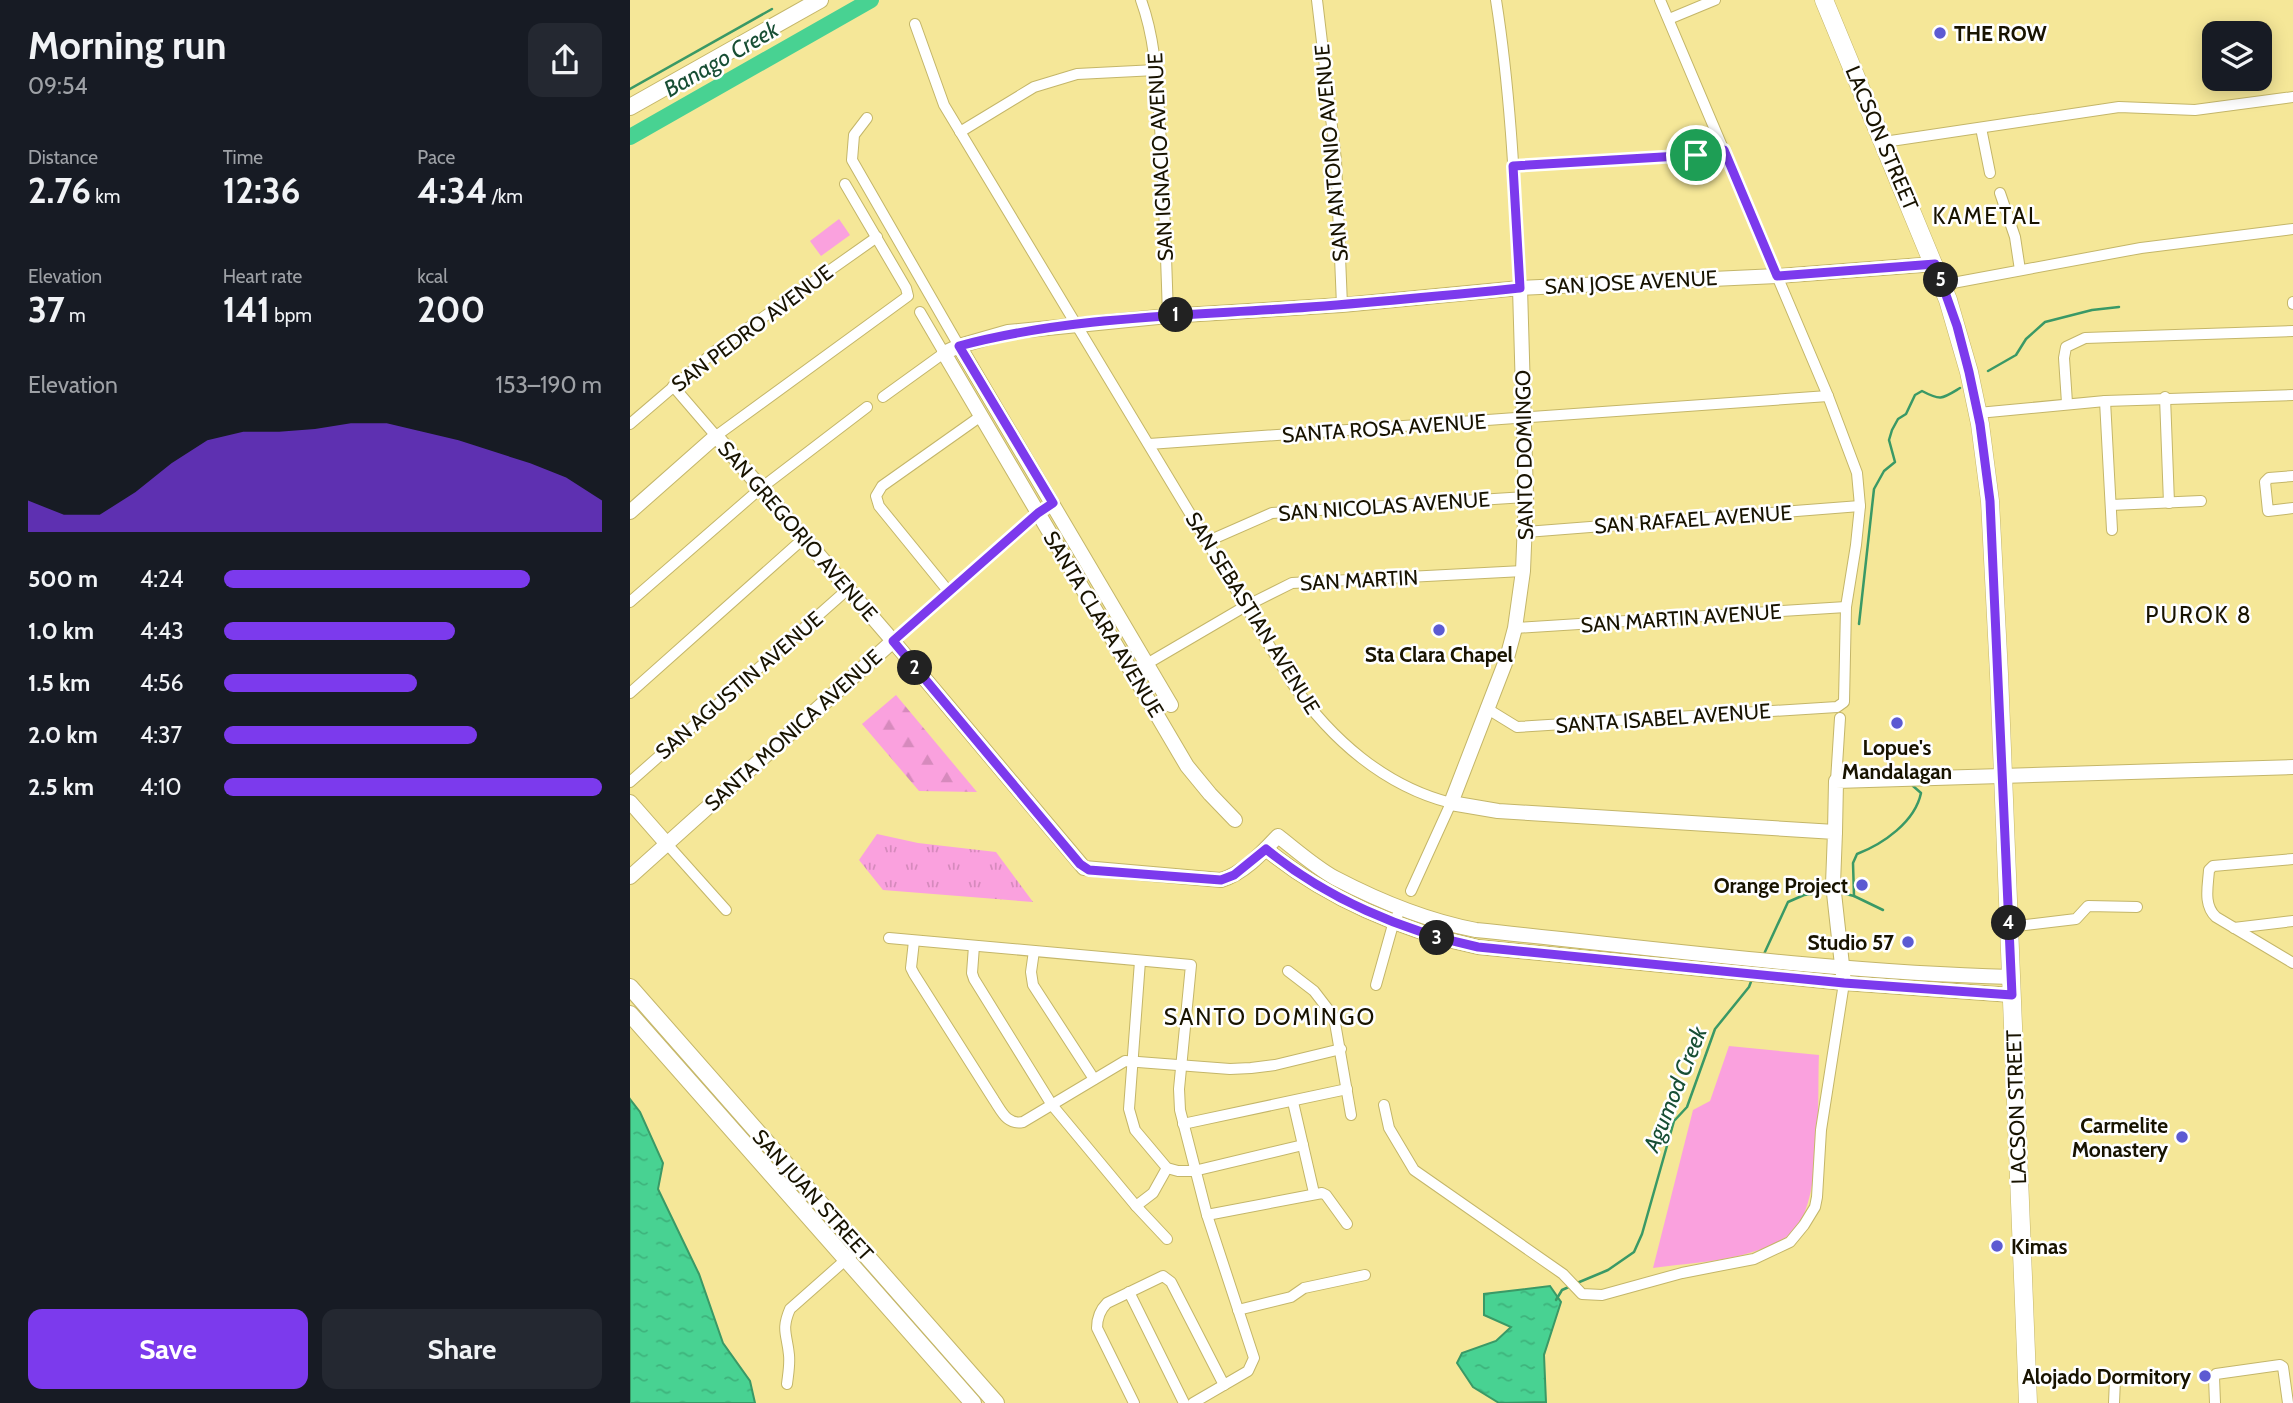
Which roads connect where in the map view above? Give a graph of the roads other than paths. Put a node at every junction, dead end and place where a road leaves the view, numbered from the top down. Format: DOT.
graph roads {
  1 [pos="820,0"];
  2 [pos="1141,0"];
  3 [pos="1317,0"];
  4 [pos="1496,0"];
  5 [pos="1660,0"];
  6 [pos="1715,0"];
  7 [pos="1824,0"];
  8 [pos="1669,19"];
  9 [pos="915,24"];
  10 [pos="1156,71"];
  11 [pos="2293,97"];
  12 [pos="630,107"];
  13 [pos="867,118"];
  14 [pos="1981,128"];
  15 [pos="960,131"];
  16 [pos="1884,142"];
  17 [pos="1724,150"];
  18 [pos="1513,166"];
  19 [pos="1990,173"];
  20 [pos="845,184"];
  21 [pos="2000,193"];
  22 [pos="2293,229"];
  23 [pos="877,236"];
  24 [pos="1935,264"];
  25 [pos="2020,270"];
  26 [pos="1777,276"];
  27 [pos="1942,285"];
  28 [pos="1520,288"];
  29 [pos="1342,305"];
  30 [pos="920,312"];
  31 [pos="1168,316"];
  32 [pos="1076,324"];
  33 [pos="2293,331"];
  34 [pos="959,346"];
  35 [pos="944,353"];
  36 [pos="673,386"];
  37 [pos="2293,394"];
  38 [pos="1828,396"];
  39 [pos="883,397"];
  40 [pos="2165,397"];
  41 [pos="2105,401"];
  42 [pos="2067,403"];
  43 [pos="867,407"];
  44 [pos="1978,413"];
  45 [pos="981,416"];
  46 [pos="1525,418"];
  47 [pos="630,424"];
  48 [pos="716,436"];
  49 [pos="1149,444"];
  50 [pos="2293,475"];
  51 [pos="761,488"];
  52 [pos="1526,497"];
  53 [pos="2201,501"];
  54 [pos="1053,503"];
  55 [pos="2169,503"];
  56 [pos="2111,505"];
  57 [pos="1860,506"];
  58 [pos="2293,508"];
  59 [pos="630,512"];
  60 [pos="1038,513"];
  61 [pos="2112,530"];
  62 [pos="1526,532"];
  63 [pos="804,538"];
  64 [pos="1206,542"];
  65 [pos="1523,571"];
  66 [pos="848,589"];
  67 [pos="949,592"];
  68 [pos="630,603"];
  69 [pos="1244,607"];
  70 [pos="1846,607"];
  71 [pos="1515,628"];
  72 [pos="893,641"];
  73 [pos="1147,662"];
  74 [pos="1133,672"];
  75 [pos="630,693"];
  76 [pos="1171,705"];
  77 [pos="1486,708"];
  78 [pos="1840,718"];
  79 [pos="2293,767"];
  80 [pos="2003,777"];
  81 [pos="1836,781"];
  82 [pos="630,782"];
  83 [pos="630,802"];
  84 [pos="1451,803"];
  85 [pos="1235,820"];
  86 [pos="1835,832"];
  87 [pos="667,844"];
  88 [pos="1266,849"];
  89 [pos="2293,859"];
  90 [pos="630,877"];
  91 [pos="1411,891"];
  92 [pos="2137,907"];
  93 [pos="1402,908"];
  94 [pos="726,911"];
  95 [pos="1394,921"];
  96 [pos="2293,921"];
  97 [pos="2009,927"];
  98 [pos="2234,928"];
  99 [pos="889,939"];
  100 [pos="914,941"];
  101 [pos="974,946"];
  102 [pos="1034,951"];
  103 [pos="1140,961"];
  104 [pos="2293,963"];
  105 [pos="1842,967"];
  106 [pos="1791,970"];
  107 [pos="1288,971"];
  108 [pos="1844,983"];
  109 [pos="1376,985"];
  110 [pos="2012,986"];
  111 [pos="630,987"];
  112 [pos="630,1014"];
  113 [pos="680,1045"];
  114 [pos="1341,1049"];
  115 [pos="666,1056"];
  116 [pos="1132,1060"];
  117 [pos="1181,1065"];
  118 [pos="1094,1079"];
  119 [pos="1347,1089"];
  120 [pos="1293,1102"];
  121 [pos="1052,1105"];
  122 [pos="1384,1105"];
  123 [pos="1351,1115"];
  124 [pos="1183,1124"];
  125 [pos="1303,1145"];
  126 [pos="1167,1168"];
  127 [pos="1194,1171"];
  128 [pos="1314,1193"];
  129 [pos="1136,1206"];
  130 [pos="1207,1215"];
  131 [pos="1347,1224"];
  132 [pos="1167,1239"];
  133 [pos="859,1248"];
  134 [pos="846,1259"];
  135 [pos="1365,1275"];
  136 [pos="1129,1292"];
  137 [pos="1238,1310"];
  138 [pos="2115,1379"];
  139 [pos="788,1384"];
  140 [pos="1224,1385"];
  141 [pos="973,1403"];
  142 [pos="996,1403"];
  143 [pos="1135,1403"];
  144 [pos="1184,1403"];
  145 [pos="1193,1403"];
  146 [pos="2028,1403"];
  147 [pos="2115,1403"];
  148 [pos="2215,1403"];
  149 [pos="2288,1403"];
  1 -- 12 [label="main road"];
  2 -- 10 [label="street, SAN IGNACIO AVENUE"];
  3 -- 29 [label="street, SAN ANTONIO AVENUE"];
  4 -- 18 [label="street, SANTO DOMINGO"];
  5 -- 8 [label="street"];
  6 -- 8 [label="street"];
  7 -- 16 [label="main road, LACSON STREET"];
  8 -- 17 [label="street"];
  9 -- 15 [label="street, SAN SEBASTIAN AVENUE"];
  10 -- 15 [label="street"];
  10 -- 31 [label="street, SAN IGNACIO AVENUE"];
  11 -- 14 [label="street"];
  13 -- 34 [label="street, SANTA CLARA AVENUE"];
  14 -- 16 [label="street"];
  14 -- 19 [label="street"];
  15 -- 32 [label="street, SAN SEBASTIAN AVENUE"];
  16 -- 24 [label="main road, LACSON STREET"];
  17 -- 18 [label="street"];
  17 -- 26 [label="street"];
  18 -- 28 [label="street, SANTO DOMINGO"];
  20 -- 23 [label="street"];
  21 -- 25 [label="street"];
  22 -- 25 [label="street"];
  23 -- 36 [label="street, SAN PEDRO AVENUE"];
  23 -- 48 [label="street"];
  24 -- 26 [label="street, SAN JOSE AVENUE"];
  24 -- 27 [label="main road, LACSON STREET"];
  25 -- 27 [label="street"];
  26 -- 28 [label="street, SAN JOSE AVENUE"];
  26 -- 38 [label="street"];
  27 -- 44 [label="main road, LACSON STREET"];
  28 -- 29 [label="street, SAN JOSE AVENUE"];
  28 -- 46 [label="street, SANTO DOMINGO"];
  29 -- 31 [label="street, SAN JOSE AVENUE"];
  30 -- 35 [label="street, SANTA CLARA AVENUE"];
  31 -- 32 [label="street, SAN JOSE AVENUE"];
  32 -- 34 [label="street, SAN JOSE AVENUE"];
  32 -- 49 [label="street, SAN SEBASTIAN AVENUE"];
  33 -- 42 [label="street"];
  34 -- 35 [label="street, SAN JOSE AVENUE"];
  34 -- 54 [label="street, SANTA CLARA AVENUE"];
  35 -- 39 [label="street"];
  35 -- 45 [label="street, SANTA CLARA AVENUE"];
  36 -- 47 [label="street, SAN PEDRO AVENUE"];
  36 -- 48 [label="street, SAN GREGORIO AVENUE"];
  37 -- 40 [label="street"];
  38 -- 46 [label="street, SANTA ROSA AVENUE"];
  38 -- 57 [label="street"];
  40 -- 41 [label="street"];
  40 -- 55 [label="street"];
  41 -- 42 [label="street"];
  41 -- 56 [label="street"];
  42 -- 44 [label="street"];
  43 -- 51 [label="street"];
  44 -- 80 [label="main road, LACSON STREET"];
  45 -- 60 [label="street, SANTA CLARA AVENUE"];
  45 -- 67 [label="street"];
  46 -- 49 [label="street, SANTA ROSA AVENUE"];
  46 -- 52 [label="street, SANTO DOMINGO"];
  48 -- 51 [label="street, SAN GREGORIO AVENUE"];
  48 -- 59 [label="street"];
  49 -- 64 [label="street, SAN SEBASTIAN AVENUE"];
  50 -- 58 [label="street"];
  51 -- 63 [label="street, SAN GREGORIO AVENUE"];
  51 -- 68 [label="street"];
  52 -- 62 [label="street, SANTO DOMINGO"];
  52 -- 64 [label="street, SAN NICOLAS AVENUE"];
  53 -- 55 [label="street"];
  54 -- 60 [label="street, SANTA MONICA AVENUE"];
  54 -- 73 [label="street, SANTA CLARA AVENUE"];
  55 -- 56 [label="street"];
  56 -- 61 [label="street"];
  57 -- 62 [label="street, SAN RAFAEL AVENUE"];
  57 -- 70 [label="street"];
  60 -- 67 [label="street, SANTA MONICA AVENUE"];
  60 -- 74 [label="street, SANTA CLARA AVENUE"];
  62 -- 65 [label="street, SANTO DOMINGO"];
  63 -- 66 [label="street, SAN GREGORIO AVENUE"];
  63 -- 75 [label="street"];
  64 -- 69 [label="street, SAN SEBASTIAN AVENUE"];
  65 -- 69 [label="street, SAN MARTIN"];
  65 -- 71 [label="street, SANTO DOMINGO"];
  66 -- 72 [label="street, SAN GREGORIO AVENUE"];
  66 -- 82 [label="street, SAN AGUSTIN AVENUE"];
  67 -- 72 [label="street, SANTA MONICA AVENUE"];
  69 -- 73 [label="street, SAN MARTIN"];
  69 -- 84 [label="street, SAN SEBASTIAN AVENUE"];
  70 -- 71 [label="street, SAN MARTIN AVENUE"];
  70 -- 77 [label="street, SANTA ISABEL AVENUE"];
  71 -- 77 [label="street, SANTO DOMINGO"];
  72 -- 87 [label="street, SANTA MONICA AVENUE"];
  72 -- 88 [label="street, SAN GREGORIO AVENUE"];
  73 -- 74 [label="street, SAN MARTIN"];
  73 -- 76 [label="street, SANTA CLARA AVENUE"];
  74 -- 85 [label="street, SANTA CLARA AVENUE"];
  77 -- 84 [label="street, SANTO DOMINGO"];
  78 -- 81 [label="street"];
  79 -- 80 [label="street"];
  80 -- 81 [label="street"];
  80 -- 97 [label="main road, LACSON STREET"];
  81 -- 86 [label="street"];
  83 -- 87 [label="street"];
  84 -- 86 [label="street, SAN SEBASTIAN AVENUE"];
  84 -- 91 [label="street, SANTO DOMINGO"];
  86 -- 105 [label="street"];
  87 -- 90 [label="street, SANTA MONICA AVENUE"];
  87 -- 94 [label="street"];
  88 -- 93 [label="street, SAN GREGORIO AVENUE"];
  88 -- 95 [label="street"];
  89 -- 98 [label="street"];
  92 -- 97 [label="street"];
  93 -- 95 [label="street"];
  93 -- 106 [label="street"];
  95 -- 106 [label="street"];
  95 -- 109 [label="street"];
  96 -- 98 [label="street"];
  97 -- 110 [label="main road, LACSON STREET"];
  98 -- 104 [label="street"];
  99 -- 100 [label="street"];
  100 -- 101 [label="street"];
  100 -- 121 [label="street"];
  101 -- 102 [label="street"];
  101 -- 121 [label="street"];
  102 -- 103 [label="street"];
  102 -- 118 [label="street"];
  103 -- 116 [label="street"];
  103 -- 117 [label="street"];
  105 -- 106 [label="street"];
  105 -- 108 [label="street"];
  105 -- 110 [label="street"];
  106 -- 108 [label="street"];
  107 -- 114 [label="street"];
  108 -- 110 [label="street"];
  108 -- 122 [label="street"];
  110 -- 146 [label="main road, LACSON STREET"];
  111 -- 113 [label="main road, SAN JUAN STREET"];
  112 -- 115 [label="main road, SAN JUAN STREET"];
  113 -- 115 [label="main road"];
  113 -- 133 [label="main road, SAN JUAN STREET"];
  114 -- 117 [label="street"];
  114 -- 119 [label="street"];
  115 -- 134 [label="main road, SAN JUAN STREET"];
  116 -- 117 [label="street"];
  116 -- 118 [label="street"];
  116 -- 126 [label="street"];
  117 -- 124 [label="street"];
  118 -- 121 [label="street"];
  119 -- 120 [label="street"];
  119 -- 123 [label="street"];
  120 -- 124 [label="street"];
  120 -- 125 [label="street"];
  121 -- 129 [label="street"];
  124 -- 127 [label="street"];
  125 -- 127 [label="street"];
  125 -- 128 [label="street"];
  126 -- 127 [label="street"];
  126 -- 129 [label="street"];
  127 -- 130 [label="street"];
  128 -- 130 [label="street"];
  128 -- 131 [label="street"];
  129 -- 132 [label="street"];
  130 -- 137 [label="street"];
  133 -- 134 [label="street"];
  133 -- 142 [label="main road, SAN JUAN STREET"];
  134 -- 139 [label="street"];
  134 -- 141 [label="main road, SAN JUAN STREET"];
  135 -- 137 [label="street"];
  136 -- 140 [label="street"];
  136 -- 143 [label="street"];
  136 -- 144 [label="street"];
  137 -- 140 [label="street"];
  138 -- 147 [label="street"];
  140 -- 145 [label="street"];
  148 -- 149 [label="street"];
}
